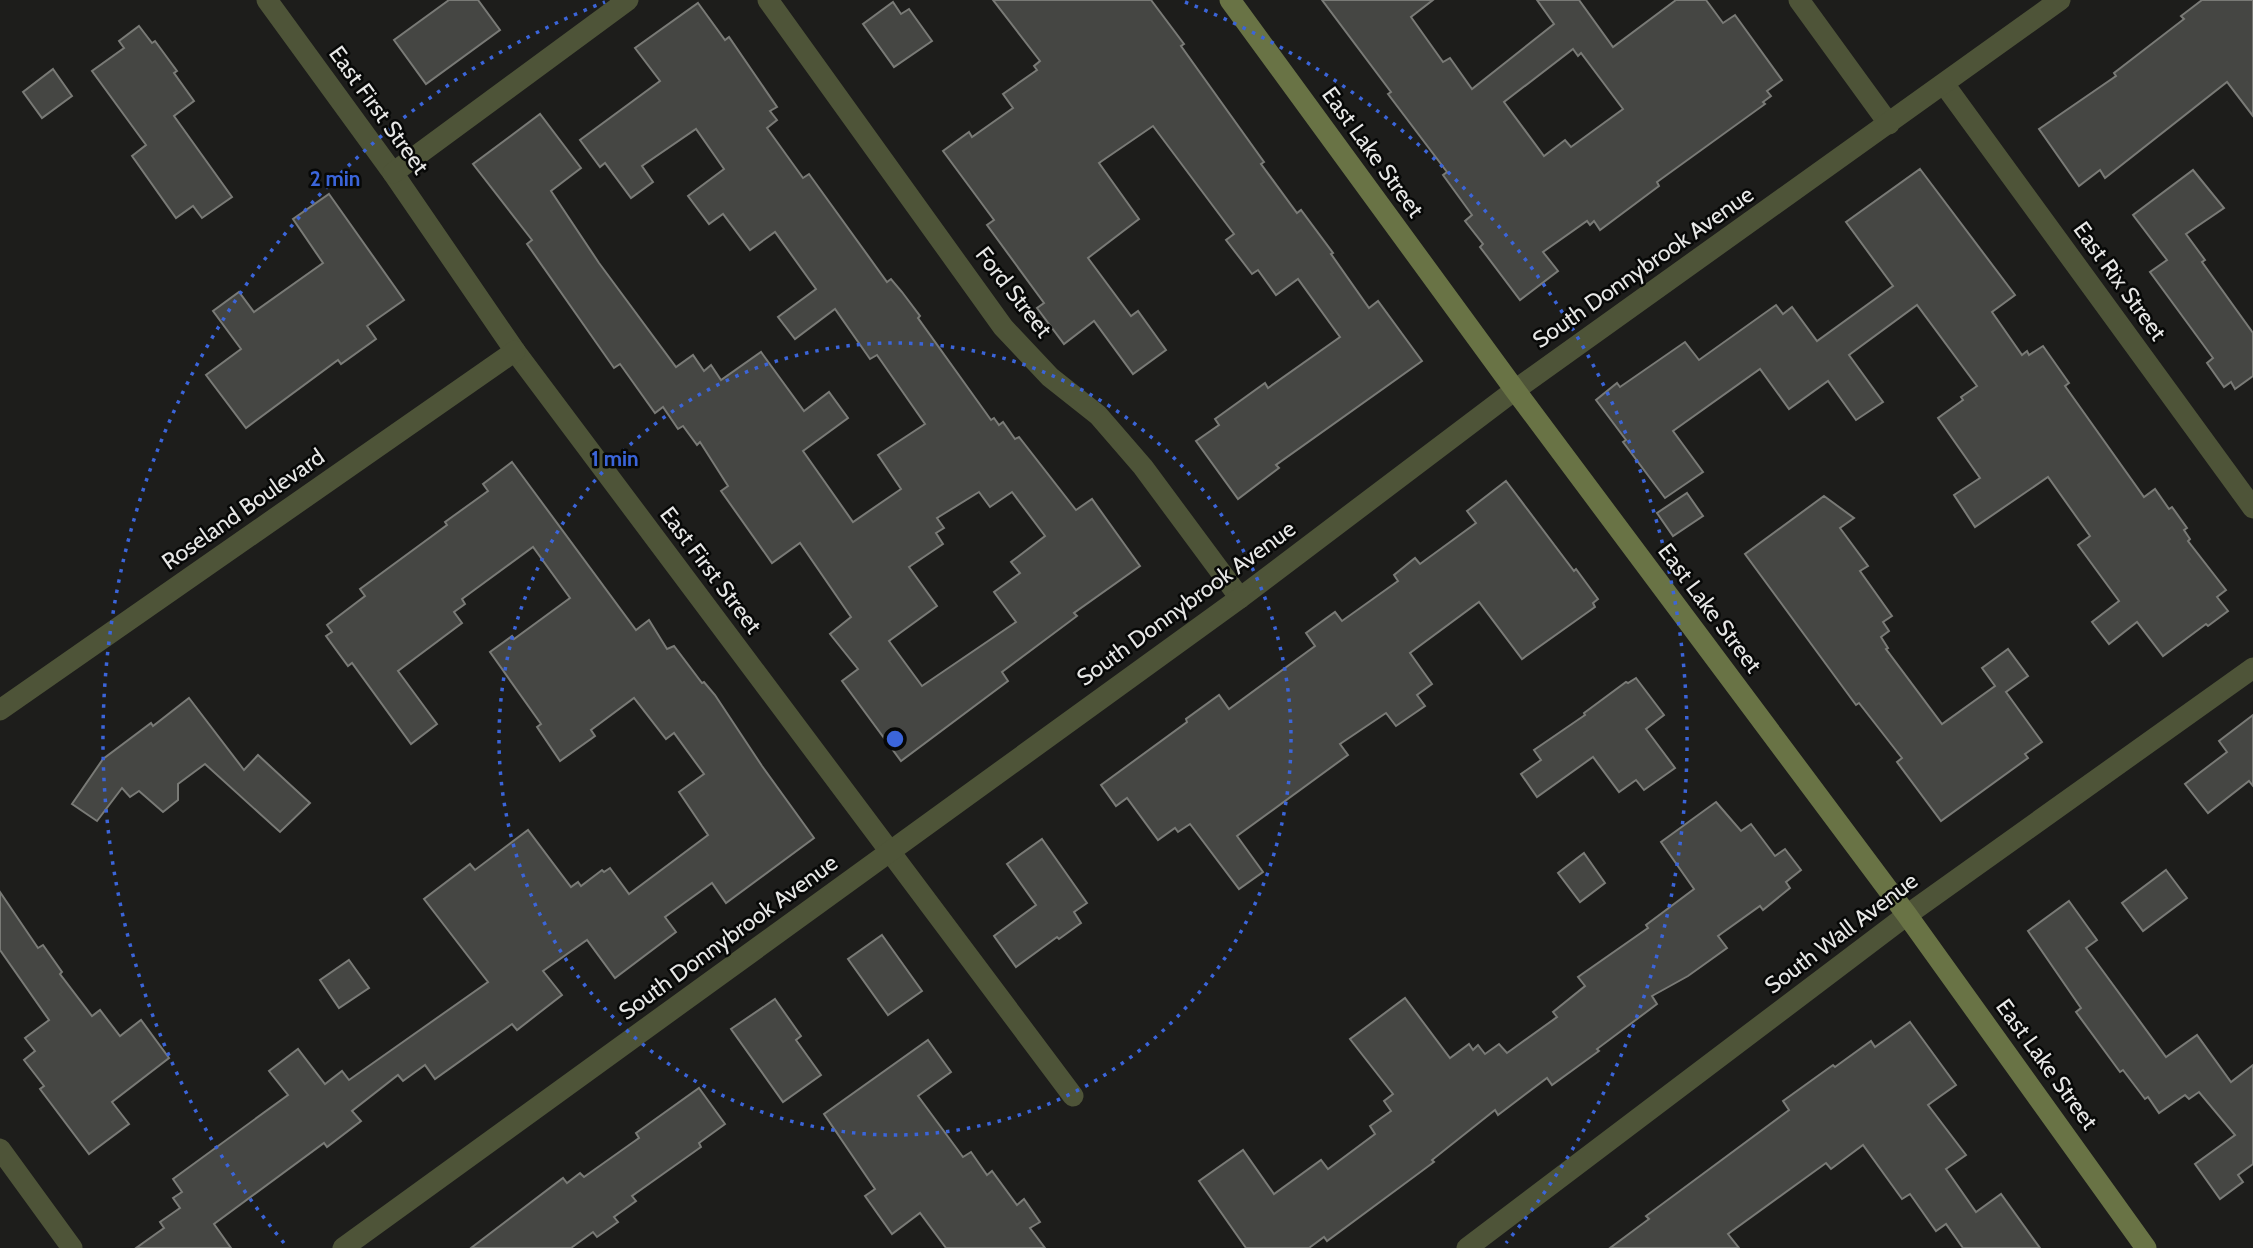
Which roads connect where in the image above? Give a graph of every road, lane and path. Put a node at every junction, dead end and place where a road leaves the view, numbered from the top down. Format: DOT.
graph roads {
  1 [pos="267,0"];
  2 [pos="628,0"];
  3 [pos="768,0"];
  4 [pos="1230,0"];
  5 [pos="1799,0"];
  6 [pos="2060,0"];
  7 [pos="1944,85"];
  8 [pos="1889,124"];
  9 [pos="393,173"];
  10 [pos="515,351"];
  11 [pos="1515,390"];
  12 [pos="2253,508"];
  13 [pos="1240,598"];
  14 [pos="2253,668"];
  15 [pos="0,710"];
  16 [pos="889,853"];
  17 [pos="1907,915"];
  18 [pos="1073,1096"];
  19 [pos="0,1149"];
  20 [pos="72,1248"];
  21 [pos="343,1248"];
  22 [pos="1467,1248"];
  23 [pos="2146,1248"];
  1 -- 9 [label="street, East First Street"];
  2 -- 9 [label="street"];
  3 -- 13 [label="street, Ford Street"];
  4 -- 11 [label="street, East Lake Street"];
  5 -- 8 [label="street"];
  6 -- 7 [label="street, South Donnybrook Avenue"];
  7 -- 8 [label="street, South Donnybrook Avenue"];
  7 -- 12 [label="street, East Rix Street"];
  8 -- 11 [label="street, South Donnybrook Avenue"];
  9 -- 10 [label="street, East First Street"];
  10 -- 15 [label="street, Roseland Boulevard"];
  10 -- 16 [label="street, East First Street"];
  11 -- 13 [label="street, South Donnybrook Avenue"];
  11 -- 17 [label="street, East Lake Street"];
  13 -- 16 [label="street, South Donnybrook Avenue"];
  14 -- 17 [label="street, South Wall Avenue"];
  16 -- 18 [label="street, East First Street"];
  16 -- 21 [label="street, South Donnybrook Avenue"];
  17 -- 22 [label="street, South Wall Avenue"];
  17 -- 23 [label="street, East Lake Street"];
  19 -- 20 [label="street"];
}
